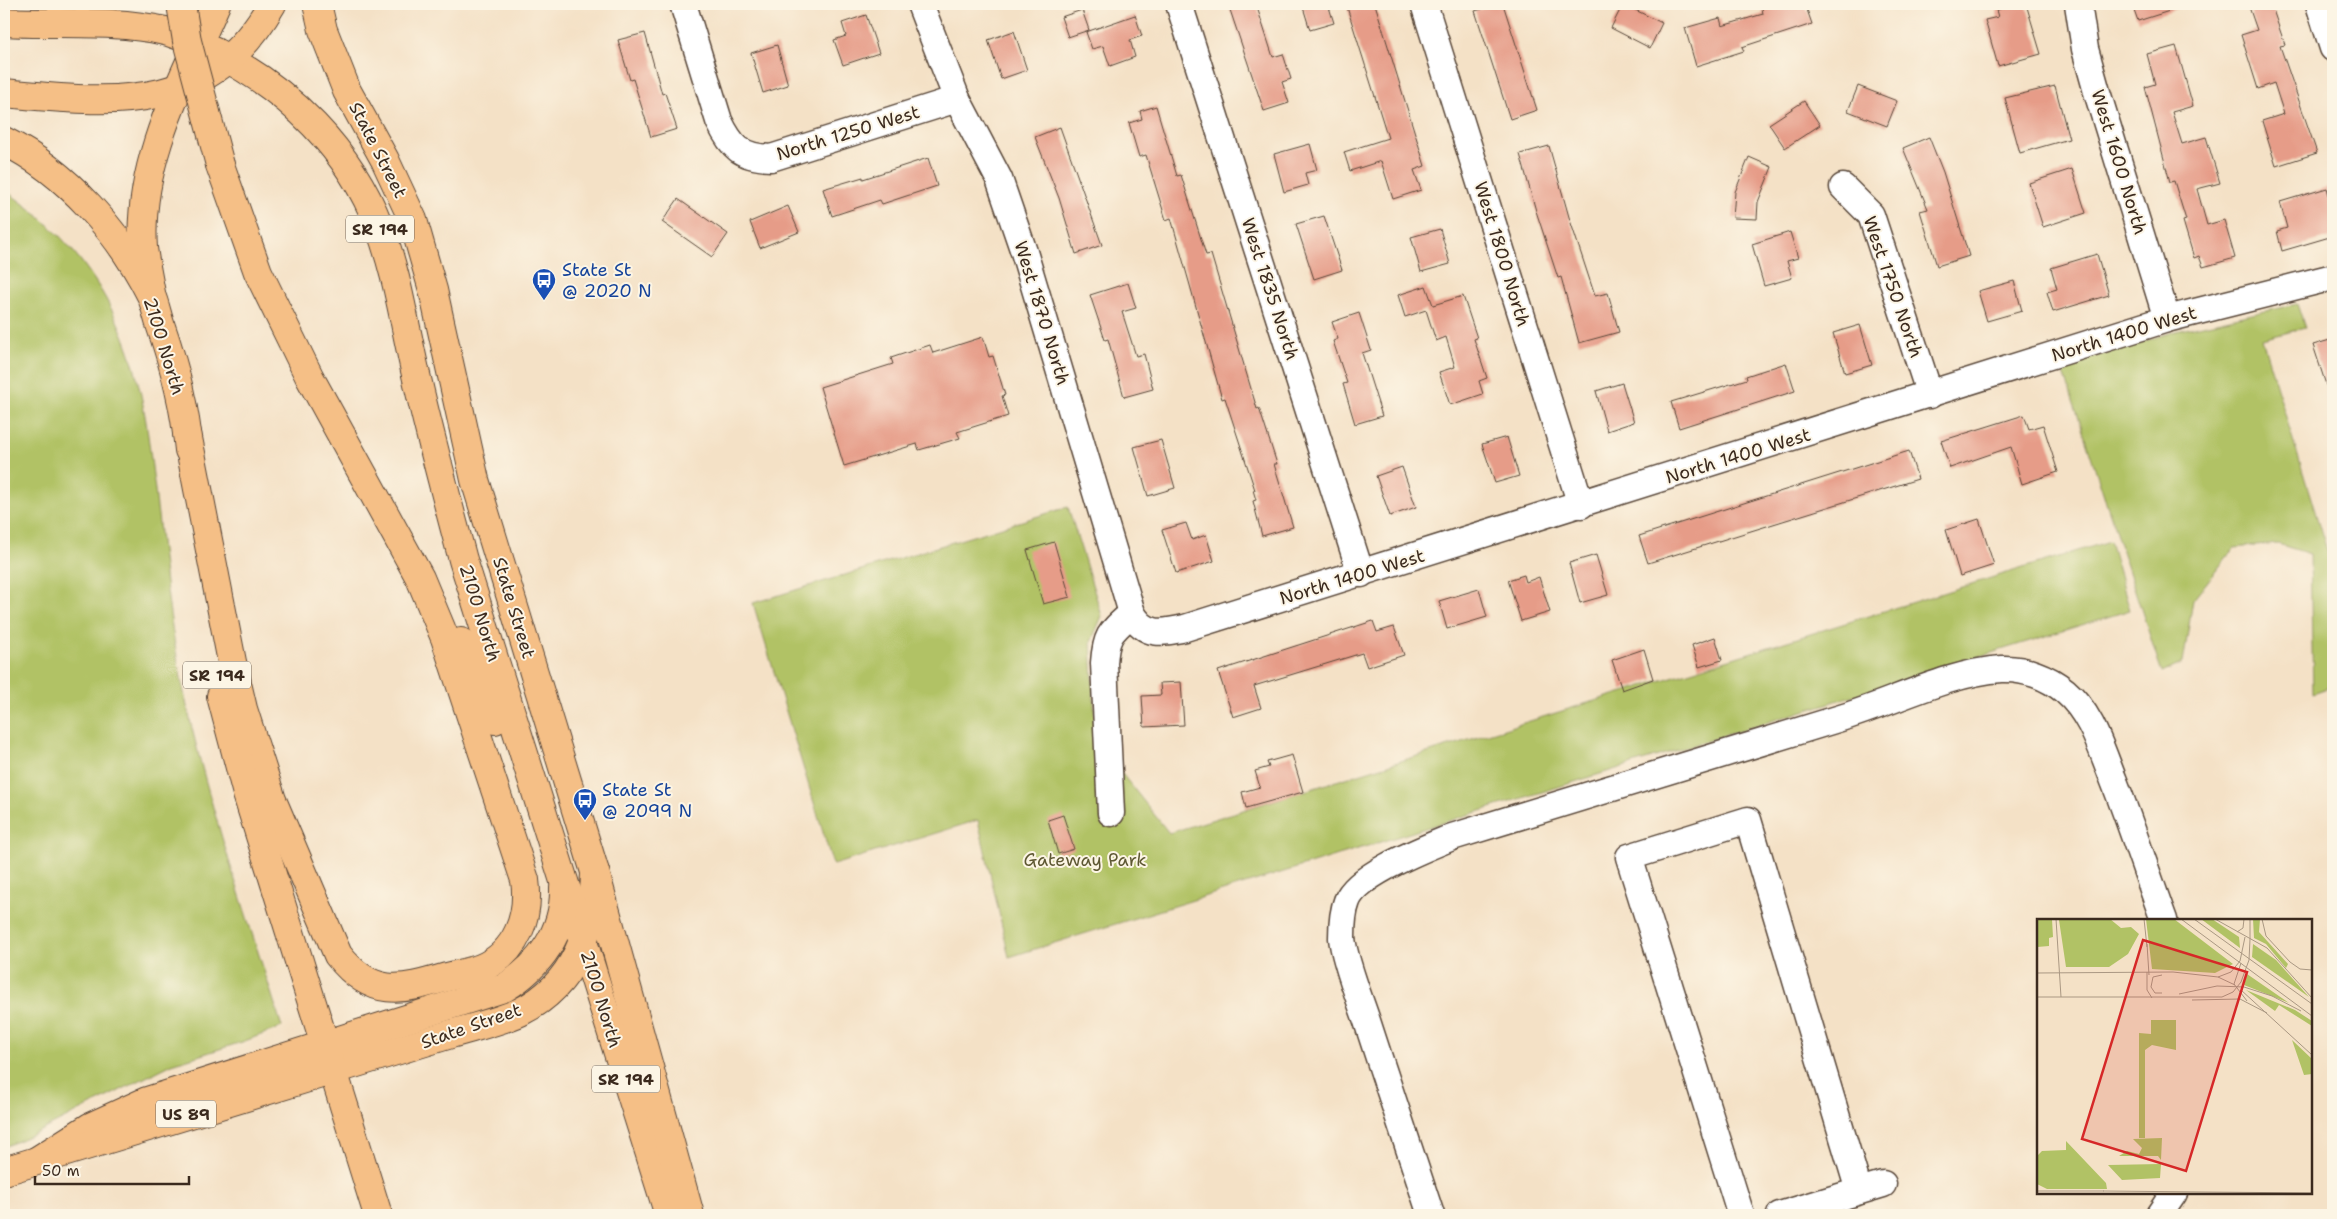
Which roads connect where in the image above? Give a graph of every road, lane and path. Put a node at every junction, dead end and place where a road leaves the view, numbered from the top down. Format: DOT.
graph roads {
  1 [pos="181,4"];
  2 [pos="186,4"];
  3 [pos="216,4"];
  4 [pos="272,4"];
  5 [pos="317,4"];
  6 [pos="683,4"];
  7 [pos="920,4"];
  8 [pos="1179,4"];
  9 [pos="1424,4"];
  10 [pos="2078,4"];
  11 [pos="2319,4"];
  12 [pos="4,22"];
  13 [pos="132,25"];
  14 [pos="198,44"];
  15 [pos="2333,48"];
  16 [pos="227,58"];
  17 [pos="177,90"];
  18 [pos="4,93"];
  19 [pos="958,99"];
  20 [pos="4,141"];
  21 [pos="1843,187"];
  22 [pos="2333,277"];
  23 [pos="151,296"];
  24 [pos="2167,319"];
  25 [pos="1930,395"];
  26 [pos="187,433"];
  27 [pos="1580,505"];
  28 [pos="1361,574"];
  29 [pos="420,578"];
  30 [pos="1138,620"];
  31 [pos="1111,813"];
  32 [pos="554,850"];
  33 [pos="595,872"];
  34 [pos="564,878"];
  35 [pos="2164,919"];
  36 [pos="584,942"];
  37 [pos="330,1057"];
  38 [pos="4,1171"];
  39 [pos="2173,1194"];
  40 [pos="378,1215"];
  41 [pos="669,1215"];
  42 [pos="690,1215"];
  43 [pos="1431,1215"];
  44 [pos="1741,1215"];
  45 [pos="1780,1215"];
  46 [pos="2159,1215"];
  1 -- 29 [label="main road, bridge"];
  2 -- 13 [label="main road"];
  3 -- 14 [label="main road"];
  4 -- 16 [label="main road"];
  5 -- 33 [label="main road, State Street"];
  6 -- 19 [label="street, North 1250 West"];
  7 -- 19 [label="street, West 1870 North"];
  8 -- 28 [label="street, West 1835 North"];
  9 -- 27 [label="street, West 1800 North"];
  10 -- 24 [label="street, West 1600 North"];
  11 -- 15 [label="street"];
  12 -- 13 [label="main road"];
  13 -- 14 [label="main road"];
  14 -- 16 [label="main road, SR 194"];
  14 -- 17 [label="main road"];
  16 -- 17 [label="main road"];
  16 -- 32 [label="main road, 2100 North / SR 194"];
  17 -- 18 [label="main road"];
  17 -- 23 [label="main road"];
  19 -- 30 [label="street, West 1870 North"];
  20 -- 23 [label="main road, 2100 North / SR 194"];
  21 -- 25 [label="street, West 1750 North"];
  22 -- 24 [label="street, North 1400 West"];
  23 -- 26 [label="main road, 2100 North / SR 194"];
  24 -- 25 [label="street, North 1400 West"];
  25 -- 27 [label="street, North 1400 West"];
  26 -- 29 [label="main road"];
  26 -- 37 [label="main road, 2100 North / SR 194"];
  27 -- 28 [label="street, North 1400 West"];
  28 -- 30 [label="street, North 1400 West"];
  29 -- 32 [label="main road"];
  30 -- 31 [label="street"];
  32 -- 34 [label="main road, 2100 North / SR 194"];
  33 -- 36 [label="main road, State Street"];
  33 -- 42 [label="main road"];
  34 -- 36 [label="main road, 2100 North / SR 194"];
  34 -- 37 [label="main road"];
  35 -- 43 [label="street"];
  36 -- 37 [label="main road, State Street"];
  36 -- 41 [label="main road, 2100 North / SR 194"];
  37 -- 38 [label="main road"];
  37 -- 40 [label="main road, 2100 North / SR 194"];
  39 -- 46 [label="street"];
  44 -- 45 [label="street"];
}
